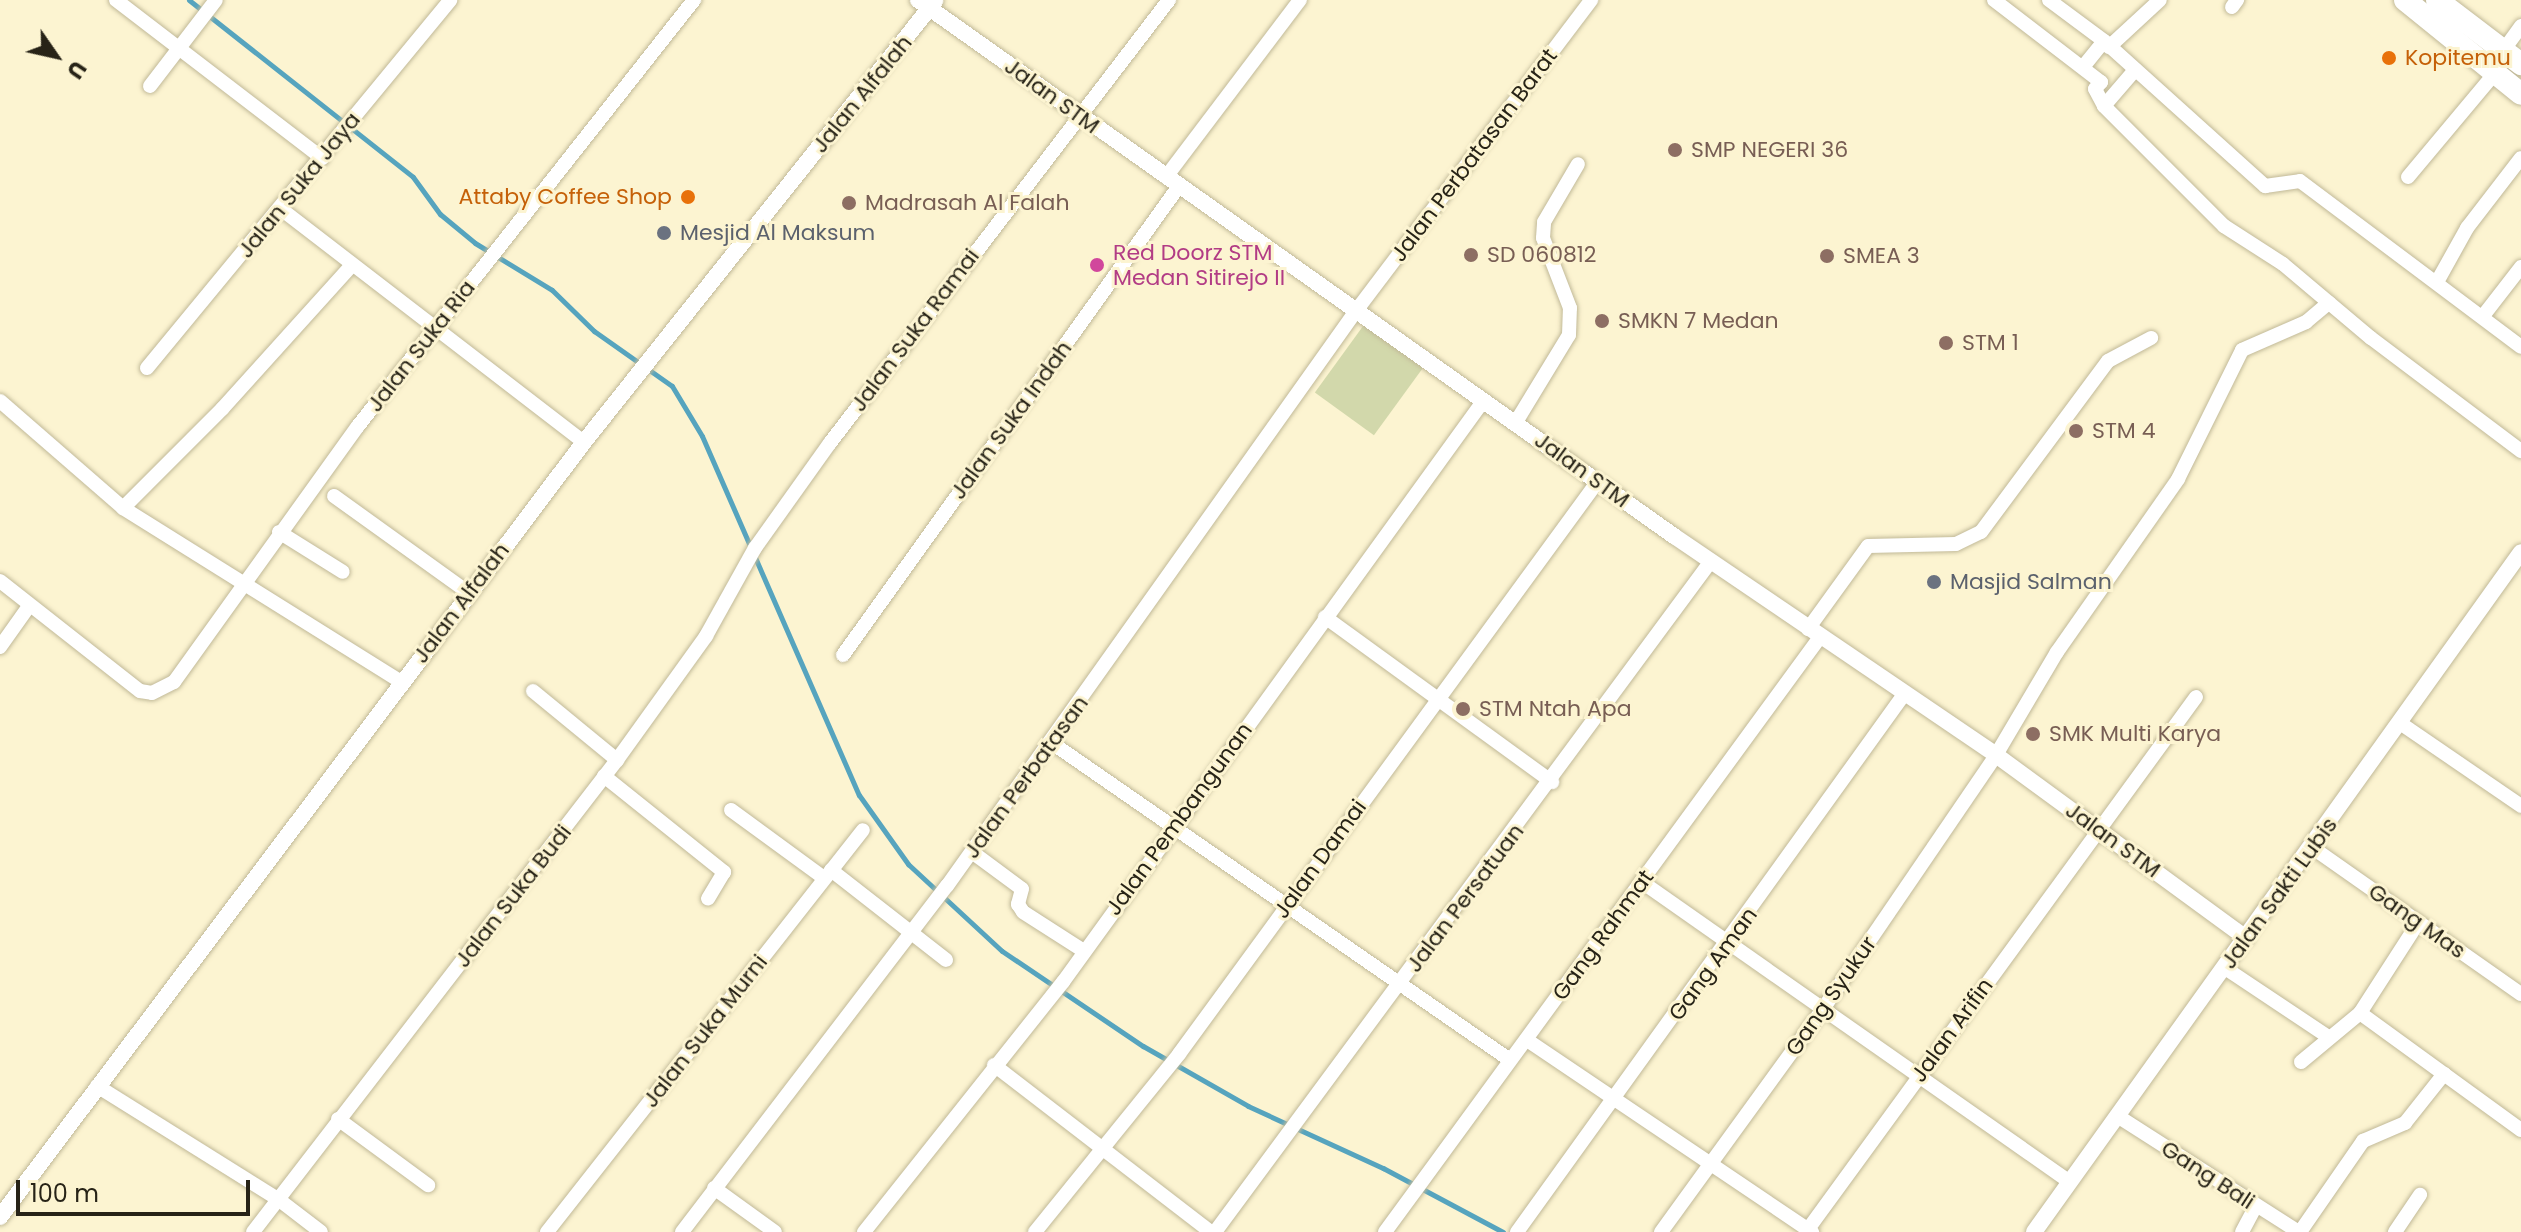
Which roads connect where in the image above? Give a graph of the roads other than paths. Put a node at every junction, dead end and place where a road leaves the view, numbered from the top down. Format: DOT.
graph roads {
  1 [pos="116,0"];
  2 [pos="216,0"];
  3 [pos="450,0"];
  4 [pos="694,0"];
  5 [pos="1169,0"];
  6 [pos="1300,0"];
  7 [pos="1591,0"];
  8 [pos="1994,0"];
  9 [pos="2049,0"];
  10 [pos="2160,0"];
  11 [pos="2405,0"];
  12 [pos="2439,1"];
  13 [pos="928,3"];
  14 [pos="2521,26"];
  15 [pos="2107,44"];
  16 [pos="176,50"];
  17 [pos="2512,58"];
  18 [pos="2083,67"];
  19 [pos="2135,70"];
  20 [pos="2495,73"];
  21 [pos="150,86"];
  22 [pos="2521,94"];
  23 [pos="2104,106"];
  24 [pos="1078,115"];
  25 [pos="322,158"];
  26 [pos="2521,158"];
  27 [pos="1578,164"];
  28 [pos="2408,177"];
  29 [pos="1173,182"];
  30 [pos="281,209"];
  31 [pos="352,265"];
  32 [pos="2521,267"];
  33 [pos="2437,282"];
  34 [pos="2329,303"];
  35 [pos="1356,311"];
  36 [pos="2483,316"];
  37 [pos="435,325"];
  38 [pos="2151,338"];
  39 [pos="2521,347"];
  40 [pos="147,368"];
  41 [pos="1484,400"];
  42 [pos="0,401"];
  43 [pos="1516,422"];
  44 [pos="584,442"];
  45 [pos="2521,451"];
  46 [pos="1598,481"];
  47 [pos="334,496"];
  48 [pos="123,508"];
  49 [pos="279,532"];
  50 [pos="755,548"];
  51 [pos="2521,552"];
  52 [pos="1711,561"];
  53 [pos="343,572"];
  54 [pos="0,581"];
  55 [pos="244,585"];
  56 [pos="469,593"];
  57 [pos="29,606"];
  58 [pos="1325,617"];
  59 [pos="1814,633"];
  60 [pos="0,647"];
  61 [pos="843,655"];
  62 [pos="401,682"];
  63 [pos="533,691"];
  64 [pos="1905,693"];
  65 [pos="1437,696"];
  66 [pos="2196,697"];
  67 [pos="2400,723"];
  68 [pos="1052,743"];
  69 [pos="1996,755"];
  70 [pos="617,760"];
  71 [pos="604,776"];
  72 [pos="1552,782"];
  73 [pos="2521,806"];
  74 [pos="731,810"];
  75 [pos="1173,826"];
  76 [pos="2097,827"];
  77 [pos="863,830"];
  78 [pos="2313,848"];
  79 [pos="972,852"];
  80 [pos="828,874"];
  81 [pos="1642,882"];
  82 [pos="708,899"];
  83 [pos="1287,906"];
  84 [pos="2418,923"];
  85 [pos="913,930"];
  86 [pos="2246,938"];
  87 [pos="1731,941"];
  88 [pos="1084,951"];
  89 [pos="946,960"];
  90 [pos="2225,968"];
  91 [pos="1401,985"];
  92 [pos="2521,994"];
  93 [pos="1823,1009"];
  94 [pos="2360,1013"];
  95 [pos="2327,1036"];
  96 [pos="1527,1040"];
  97 [pos="1510,1060"];
  98 [pos="2301,1062"];
  99 [pos="994,1065"];
  100 [pos="2444,1074"];
  101 [pos="1918,1079"];
  102 [pos="97,1086"];
  103 [pos="1612,1100"];
  104 [pos="2119,1117"];
  105 [pos="338,1119"];
  106 [pos="2521,1130"];
  107 [pos="1104,1150"];
  108 [pos="1709,1166"];
  109 [pos="2070,1182"];
  110 [pos="428,1185"];
  111 [pos="714,1188"];
  112 [pos="2420,1195"];
  113 [pos="278,1199"];
  114 [pos="2256,1206"];
  115 [pos="0,1217"];
  116 [pos="1519,1229"];
  117 [pos="1809,1231"];
  118 [pos="253,1232"];
  119 [pos="321,1232"];
  120 [pos="547,1232"];
  121 [pos="682,1232"];
  122 [pos="775,1232"];
  123 [pos="864,1232"];
  124 [pos="1035,1232"];
  125 [pos="1213,1232"];
  126 [pos="1385,1232"];
  127 [pos="1661,1232"];
  128 [pos="2034,1232"];
  129 [pos="2242,1232"];
  130 [pos="2299,1232"];
  131 [pos="2395,1232"];
  1 -- 16 [label="street"];
  2 -- 16 [label="street"];
  3 -- 25 [label="street, Jalan Suka Jaya"];
  4 -- 37 [label="street, Jalan Suka Ria"];
  5 -- 24 [label="street, Jalan Suka Ramai"];
  6 -- 29 [label="street, Jalan Suka Indah"];
  7 -- 35 [label="street, Jalan Perbatasan Barat"];
  8 -- 18 [label="street"];
  9 -- 15 [label="street"];
  10 -- 15 [label="street"];
  11 -- 20 [label="main road"];
  12 -- 17 [label="main road"];
  13 -- 24 [label="street, Jalan STM"];
  13 -- 44 [label="street, Jalan Alfalah"];
  14 -- 17 [label="street"];
  15 -- 18 [label="street"];
  15 -- 19 [label="street"];
  16 -- 21 [label="street"];
  16 -- 25 [label="street"];
  18 -- 23 [label="street"];
  19 -- 23 [label="street"];
  19 -- 33 [label="street"];
  20 -- 22 [label="main road"];
  20 -- 28 [label="street"];
  23 -- 34 [label="street"];
  24 -- 29 [label="street, Jalan STM"];
  24 -- 50 [label="street, Jalan Suka Ramai"];
  25 -- 30 [label="street, Jalan Suka Jaya"];
  26 -- 33 [label="street"];
  27 -- 43 [label="street"];
  29 -- 35 [label="street, Jalan STM"];
  29 -- 61 [label="street, Jalan Suka Indah"];
  30 -- 31 [label="street"];
  30 -- 40 [label="street, Jalan Suka Jaya"];
  31 -- 37 [label="street"];
  31 -- 48 [label="street"];
  32 -- 36 [label="street"];
  33 -- 36 [label="street"];
  34 -- 45 [label="street"];
  34 -- 69 [label="street, Gang Syukur"];
  35 -- 41 [label="street, Jalan STM"];
  35 -- 68 [label="street, Jalan Perbatasan"];
  36 -- 39 [label="street"];
  37 -- 44 [label="street"];
  37 -- 49 [label="street, Jalan Suka Ria"];
  38 -- 59 [label="street, Gang Rahmat"];
  41 -- 43 [label="street, Jalan STM"];
  41 -- 58 [label="street, Jalan Pembangunan"];
  42 -- 48 [label="street"];
  43 -- 46 [label="street, Jalan STM"];
  44 -- 56 [label="street, Jalan Alfalah"];
  46 -- 52 [label="street, Jalan STM"];
  46 -- 65 [label="street, Jalan Damai"];
  47 -- 56 [label="street"];
  48 -- 55 [label="street"];
  49 -- 53 [label="street"];
  49 -- 55 [label="street, Jalan Suka Ria"];
  50 -- 70 [label="street, Jalan Suka Budi"];
  51 -- 67 [label="street, Jalan Sakti Lubis"];
  52 -- 59 [label="street, Jalan STM"];
  52 -- 72 [label="street, Jalan Persatuan"];
  54 -- 57 [label="street"];
  55 -- 57 [label="street, Jalan Suka Ria"];
  55 -- 62 [label="street"];
  56 -- 62 [label="street, Jalan Alfalah"];
  57 -- 60 [label="street"];
  58 -- 65 [label="street"];
  58 -- 75 [label="street, Jalan Pembangunan"];
  59 -- 64 [label="street, Jalan STM"];
  59 -- 81 [label="street, Gang Rahmat"];
  62 -- 102 [label="street, Jalan Alfalah"];
  63 -- 70 [label="street"];
  64 -- 69 [label="street, Jalan STM"];
  64 -- 87 [label="street, Gang Aman"];
  65 -- 72 [label="street"];
  65 -- 83 [label="street, Jalan Damai"];
  66 -- 76 [label="street, Jalan Arifin"];
  67 -- 73 [label="street"];
  67 -- 78 [label="street, Jalan Sakti Lubis"];
  68 -- 75 [label="street"];
  68 -- 79 [label="street, Jalan Perbatasan"];
  69 -- 76 [label="street, Jalan STM"];
  69 -- 93 [label="street, Gang Syukur"];
  70 -- 71 [label="street, Jalan Suka Budi"];
  71 -- 82 [label="street"];
  71 -- 105 [label="street, Jalan Suka Budi"];
  72 -- 91 [label="street, Jalan Persatuan"];
  74 -- 80 [label="street"];
  75 -- 83 [label="street"];
  75 -- 88 [label="street, Jalan Pembangunan"];
  76 -- 86 [label="street, Jalan STM"];
  76 -- 101 [label="street, Jalan Arifin"];
  77 -- 80 [label="street, Jalan Suka Murni"];
  78 -- 84 [label="street, Gang Mas"];
  78 -- 86 [label="street, Jalan Sakti Lubis"];
  79 -- 85 [label="street, Jalan Perbatasan"];
  79 -- 88 [label="street"];
  80 -- 85 [label="street"];
  80 -- 120 [label="street, Jalan Suka Murni"];
  81 -- 87 [label="street"];
  81 -- 96 [label="street, Gang Rahmat"];
  83 -- 91 [label="street"];
  83 -- 107 [label="street, Jalan Damai"];
  84 -- 92 [label="street, Gang Mas"];
  84 -- 94 [label="street"];
  85 -- 89 [label="street"];
  85 -- 111 [label="street, Jalan Perbatasan"];
  86 -- 90 [label="street, Jalan Sakti Lubis"];
  87 -- 93 [label="street"];
  87 -- 103 [label="street, Gang Aman"];
  88 -- 99 [label="street, Jalan Pembangunan"];
  90 -- 95 [label="street"];
  90 -- 104 [label="street, Jalan Sakti Lubis"];
  91 -- 97 [label="street"];
  91 -- 125 [label="street, Jalan Persatuan"];
  93 -- 101 [label="street"];
  93 -- 108 [label="street, Gang Syukur"];
  94 -- 95 [label="street"];
  94 -- 100 [label="street"];
  95 -- 98 [label="street"];
  96 -- 97 [label="street, Gang Rahmat"];
  96 -- 103 [label="street"];
  97 -- 126 [label="street, Gang Rahmat"];
  99 -- 107 [label="street"];
  99 -- 123 [label="street, Jalan Pembangunan"];
  100 -- 106 [label="street"];
  100 -- 130 [label="street"];
  101 -- 109 [label="street"];
  101 -- 117 [label="street, Jalan Arifin"];
  102 -- 113 [label="street"];
  102 -- 115 [label="street, Jalan Alfalah"];
  103 -- 108 [label="street"];
  103 -- 116 [label="street, Gang Aman"];
  104 -- 109 [label="street, Jalan Sakti Lubis"];
  104 -- 114 [label="street, Gang Bali"];
  105 -- 110 [label="street"];
  105 -- 113 [label="street, Jalan Suka Budi"];
  107 -- 124 [label="street, Jalan Damai"];
  107 -- 125 [label="street"];
  108 -- 117 [label="street"];
  108 -- 127 [label="street, Gang Syukur"];
  109 -- 128 [label="street, Jalan Sakti Lubis"];
  111 -- 121 [label="street, Jalan Perbatasan"];
  111 -- 122 [label="street"];
  112 -- 131 [label="street"];
  113 -- 118 [label="street, Jalan Suka Budi"];
  113 -- 119 [label="street"];
  114 -- 129 [label="street"];
  114 -- 130 [label="street, Gang Bali"];
}
